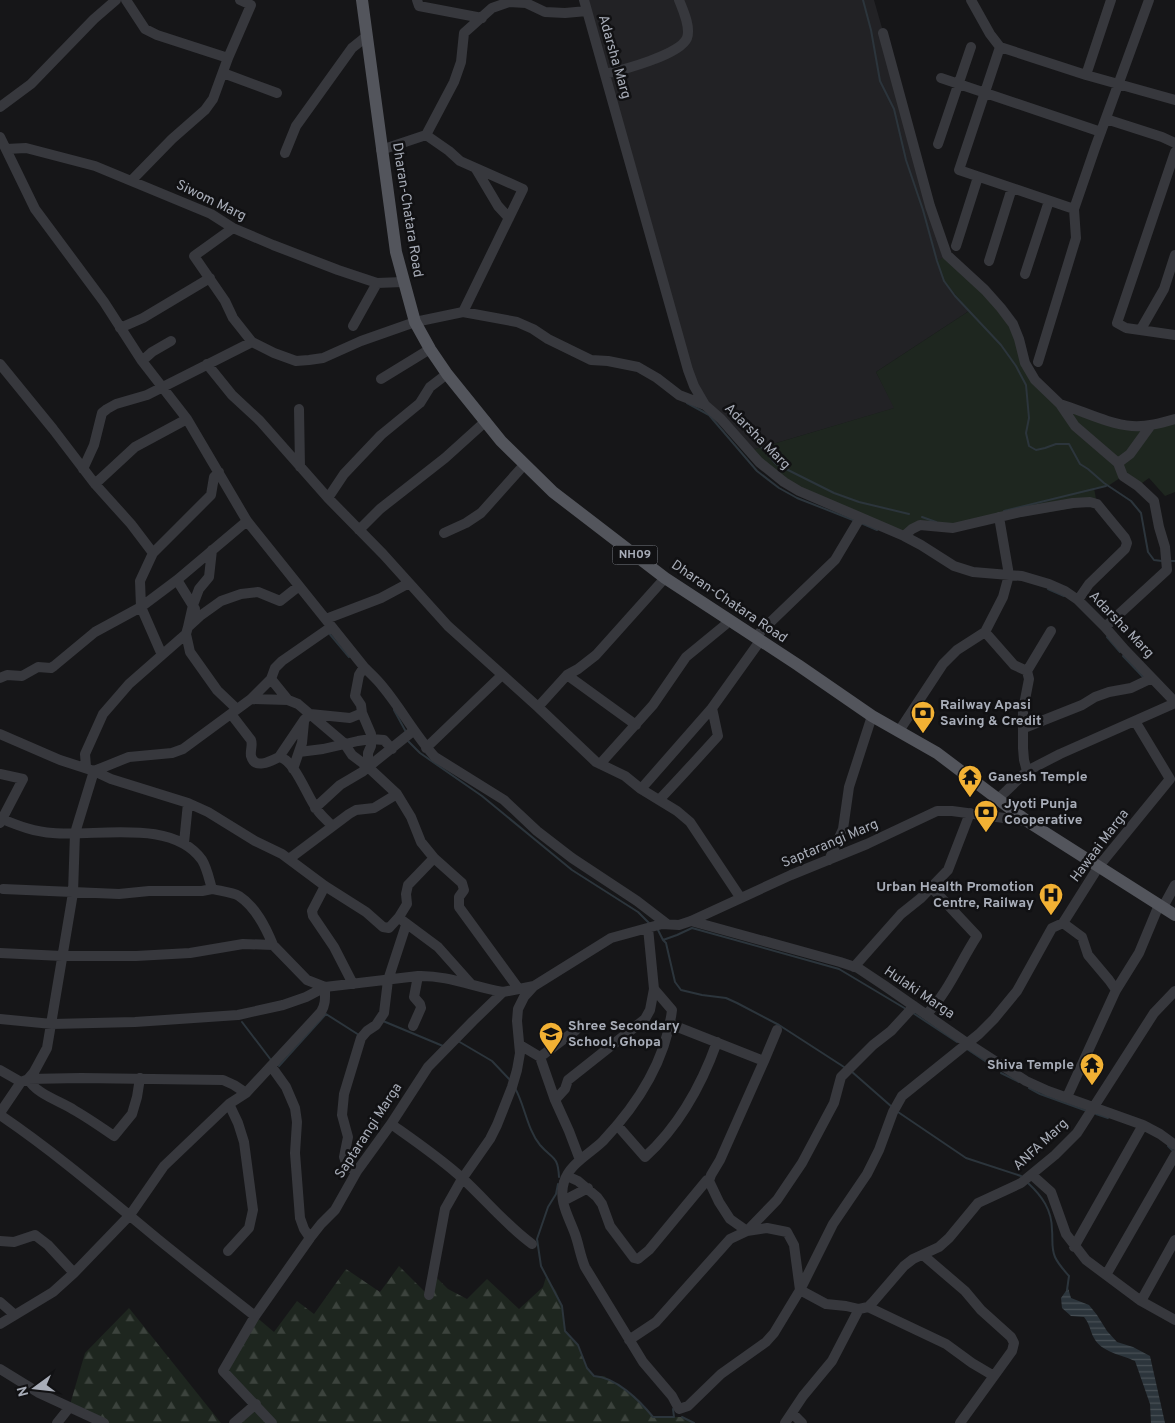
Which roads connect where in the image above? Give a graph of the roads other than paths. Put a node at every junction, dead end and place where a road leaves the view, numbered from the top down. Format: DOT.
graph roads {
  1 [pos="116,0"];
  2 [pos="126,0"];
  3 [pos="240,0"];
  4 [pos="362,0"];
  5 [pos="417,0"];
  6 [pos="584,0"];
  7 [pos="679,0"];
  8 [pos="971,0"];
  9 [pos="1111,0"];
  10 [pos="1149,0"];
  11 [pos="525,2"];
  12 [pos="587,11"];
  13 [pos="482,18"];
  14 [pos="883,33"];
  15 [pos="367,36"];
  16 [pos="971,46"];
  17 [pos="1000,47"];
  18 [pos="228,58"];
  19 [pos="223,73"];
  20 [pos="605,74"];
  21 [pos="1086,75"];
  22 [pos="942,78"];
  23 [pos="959,83"];
  24 [pos="1119,84"];
  25 [pos="277,92"];
  26 [pos="986,92"];
  27 [pos="1175,100"];
  28 [pos="0,106"];
  29 [pos="1106,119"];
  30 [pos="1100,132"];
  31 [pos="426,134"];
  32 [pos="0,137"];
  33 [pos="1175,143"];
  34 [pos="938,144"];
  35 [pos="6,149"];
  36 [pos="381,150"];
  37 [pos="1175,152"];
  38 [pos="285,153"];
  39 [pos="476,168"];
  40 [pos="978,177"];
  41 [pos="132,180"];
  42 [pos="1012,188"];
  43 [pos="1049,201"];
  44 [pos="1074,209"];
  45 [pos="509,218"];
  46 [pos="233,228"];
  47 [pos="956,246"];
  48 [pos="1175,255"];
  49 [pos="989,261"];
  50 [pos="1025,274"];
  51 [pos="210,278"];
  52 [pos="403,282"];
  53 [pos="377,283"];
  54 [pos="463,312"];
  55 [pos="415,322"];
  56 [pos="353,326"];
  57 [pos="120,328"];
  58 [pos="1141,329"];
  59 [pos="1175,335"];
  60 [pos="171,340"];
  61 [pos="252,342"];
  62 [pos="430,349"];
  63 [pos="142,361"];
  64 [pos="1038,362"];
  65 [pos="0,364"];
  66 [pos="206,364"];
  67 [pos="447,374"];
  68 [pos="381,379"];
  69 [pos="162,387"];
  70 [pos="1060,404"];
  71 [pos="705,405"];
  72 [pos="299,410"];
  73 [pos="187,419"];
  74 [pos="1175,419"];
  75 [pos="486,421"];
  76 [pos="1152,425"];
  77 [pos="1118,463"];
  78 [pos="524,465"];
  79 [pos="300,466"];
  80 [pos="83,469"];
  81 [pos="219,472"];
  82 [pos="94,484"];
  83 [pos="328,498"];
  84 [pos="999,517"];
  85 [pos="860,518"];
  86 [pos="247,520"];
  87 [pos="359,530"];
  88 [pos="444,533"];
  89 [pos="904,536"];
  90 [pos="212,550"];
  91 [pos="153,553"];
  92 [pos="1169,566"];
  93 [pos="1009,575"];
  94 [pos="665,578"];
  95 [pos="177,580"];
  96 [pos="409,583"];
  97 [pos="299,586"];
  98 [pos="1078,600"];
  99 [pos="193,605"];
  100 [pos="141,607"];
  101 [pos="200,616"];
  102 [pos="728,620"];
  103 [pos="329,623"];
  104 [pos="1105,627"];
  105 [pos="187,631"];
  106 [pos="1051,631"];
  107 [pos="985,632"];
  108 [pos="758,639"];
  109 [pos="162,655"];
  110 [pos="364,667"];
  111 [pos="1027,670"];
  112 [pos="502,675"];
  113 [pos="567,675"];
  114 [pos="0,678"];
  115 [pos="1152,678"];
  116 [pos="271,679"];
  117 [pos="251,699"];
  118 [pos="288,700"];
  119 [pos="1175,702"];
  120 [pos="538,706"];
  121 [pos="712,708"];
  122 [pos="234,711"];
  123 [pos="362,713"];
  124 [pos="872,716"];
  125 [pos="307,717"];
  126 [pos="1135,721"];
  127 [pos="636,725"];
  128 [pos="1024,728"];
  129 [pos="413,731"];
  130 [pos="900,732"];
  131 [pos="0,734"];
  132 [pos="371,739"];
  133 [pos="344,743"];
  134 [pos="426,748"];
  135 [pos="392,749"];
  136 [pos="299,752"];
  137 [pos="279,757"];
  138 [pos="600,764"];
  139 [pos="368,767"];
  140 [pos="90,769"];
  141 [pos="293,769"];
  142 [pos="1027,771"];
  143 [pos="0,774"];
  144 [pos="1172,777"];
  145 [pos="641,789"];
  146 [pos="396,794"];
  147 [pos="998,799"];
  148 [pos="659,800"];
  149 [pos="188,803"];
  150 [pos="315,808"];
  151 [pos="970,813"];
  152 [pos="2,818"];
  153 [pos="1027,821"];
  154 [pos="332,826"];
  155 [pos="76,833"];
  156 [pos="184,843"];
  157 [pos="434,858"];
  158 [pos="289,859"];
  159 [pos="829,860"];
  160 [pos="1099,866"];
  161 [pos="325,886"];
  162 [pos="1175,886"];
  163 [pos="932,888"];
  164 [pos="3,889"];
  165 [pos="212,889"];
  166 [pos="73,893"];
  167 [pos="740,897"];
  168 [pos="1161,906"];
  169 [pos="1175,916"];
  170 [pos="403,921"];
  171 [pos="691,921"];
  172 [pos="1063,923"];
  173 [pos="657,926"];
  174 [pos="273,945"];
  175 [pos="0,953"];
  176 [pos="62,956"];
  177 [pos="854,967"];
  178 [pos="418,976"];
  179 [pos="388,980"];
  180 [pos="353,984"];
  181 [pos="471,984"];
  182 [pos="534,986"];
  183 [pos="325,987"];
  184 [pos="518,988"];
  185 [pos="654,989"];
  186 [pos="1116,990"];
  187 [pos="1175,991"];
  188 [pos="503,992"];
  189 [pos="914,1006"];
  190 [pos="927,1014"];
  191 [pos="0,1019"];
  192 [pos="52,1024"];
  193 [pos="670,1024"];
  194 [pos="413,1026"];
  195 [pos="576,1030"];
  196 [pos="777,1030"];
  197 [pos="717,1042"];
  198 [pos="966,1043"];
  199 [pos="520,1045"];
  200 [pos="540,1057"];
  201 [pos="764,1061"];
  202 [pos="271,1066"];
  203 [pos="0,1070"];
  204 [pos="140,1078"];
  205 [pos="24,1081"];
  206 [pos="246,1093"];
  207 [pos="1067,1097"];
  208 [pos="555,1100"];
  209 [pos="230,1104"];
  210 [pos="1094,1108"];
  211 [pos="0,1114"];
  212 [pos="391,1124"];
  213 [pos="1143,1125"];
  214 [pos="617,1126"];
  215 [pos="1175,1145"];
  216 [pos="1175,1155"];
  217 [pos="580,1160"];
  218 [pos="356,1171"];
  219 [pos="1032,1175"];
  220 [pos="566,1176"];
  221 [pos="462,1178"];
  222 [pos="710,1181"];
  223 [pos="588,1188"];
  224 [pos="563,1201"];
  225 [pos="130,1215"];
  226 [pos="747,1230"];
  227 [pos="310,1238"];
  228 [pos="1175,1240"];
  229 [pos="0,1241"];
  230 [pos="532,1244"];
  231 [pos="1074,1247"];
  232 [pos="228,1251"];
  233 [pos="923,1254"];
  234 [pos="74,1273"];
  235 [pos="1106,1275"];
  236 [pos="800,1290"];
  237 [pos="428,1295"];
  238 [pos="1141,1301"];
  239 [pos="0,1302"];
  240 [pos="863,1308"];
  241 [pos="14,1315"];
  242 [pos="255,1316"];
  243 [pos="1175,1320"];
  244 [pos="0,1324"];
  245 [pos="629,1340"];
  246 [pos="0,1369"];
  247 [pos="994,1376"];
  248 [pos="256,1404"];
  249 [pos="69,1408"];
  250 [pos="792,1413"];
  251 [pos="57,1423"];
  252 [pos="104,1423"];
  253 [pos="234,1423"];
  254 [pos="272,1423"];
  255 [pos="785,1423"];
  256 [pos="802,1423"];
  257 [pos="960,1423"];
  1 -- 28 [label="street"];
  2 -- 18 [label="street"];
  3 -- 18 [label="street"];
  4 -- 15 [label="main road, Dharan-Chatara Road / NH09"];
  5 -- 13 [label="street"];
  6 -- 12 [label="street, Adarsha Marg"];
  7 -- 20 [label="street"];
  8 -- 17 [label="street"];
  9 -- 21 [label="street"];
  10 -- 24 [label="street"];
  11 -- 12 [label="street"];
  11 -- 13 [label="street"];
  12 -- 20 [label="street, Adarsha Marg"];
  13 -- 31 [label="street"];
  14 -- 70 [label="street"];
  15 -- 36 [label="main road, Dharan-Chatara Road / NH09"];
  15 -- 38 [label="street"];
  16 -- 23 [label="street"];
  17 -- 21 [label="street"];
  17 -- 26 [label="street"];
  18 -- 19 [label="street"];
  19 -- 25 [label="street"];
  19 -- 41 [label="street"];
  20 -- 71 [label="street, Adarsha Marg"];
  21 -- 24 [label="street"];
  22 -- 23 [label="street"];
  23 -- 26 [label="street"];
  23 -- 34 [label="street"];
  24 -- 27 [label="street"];
  24 -- 29 [label="street"];
  26 -- 30 [label="street"];
  26 -- 40 [label="street"];
  29 -- 30 [label="street"];
  29 -- 33 [label="street"];
  30 -- 44 [label="street"];
  31 -- 36 [label="street"];
  31 -- 39 [label="street"];
  32 -- 35 [label="street"];
  35 -- 41 [label="street, Siwom Marg"];
  35 -- 57 [label="street"];
  36 -- 52 [label="main road, Dharan-Chatara Road / NH09"];
  37 -- 58 [label="street"];
  39 -- 45 [label="street"];
  39 -- 45 [label="street"];
  40 -- 42 [label="street"];
  40 -- 47 [label="street"];
  41 -- 46 [label="street, Siwom Marg"];
  42 -- 43 [label="street"];
  42 -- 49 [label="street"];
  43 -- 44 [label="street"];
  43 -- 50 [label="street"];
  44 -- 64 [label="street"];
  45 -- 54 [label="street"];
  46 -- 51 [label="street"];
  46 -- 53 [label="street, Siwom Marg"];
  48 -- 58 [label="street"];
  51 -- 57 [label="street"];
  51 -- 61 [label="street"];
  52 -- 53 [label="street, Siwom Marg"];
  52 -- 55 [label="main road, Dharan-Chatara Road / NH09"];
  53 -- 56 [label="street"];
  54 -- 55 [label="street"];
  54 -- 71 [label="street"];
  55 -- 61 [label="street"];
  55 -- 62 [label="main road, Dharan-Chatara Road / NH09"];
  57 -- 63 [label="street"];
  58 -- 59 [label="street"];
  60 -- 63 [label="street"];
  61 -- 66 [label="street"];
  62 -- 67 [label="main road, Dharan-Chatara Road / NH09"];
  62 -- 68 [label="street"];
  63 -- 69 [label="street"];
  65 -- 80 [label="street"];
  66 -- 69 [label="street"];
  66 -- 79 [label="street"];
  67 -- 75 [label="main road, Dharan-Chatara Road / NH09"];
  67 -- 83 [label="street"];
  69 -- 73 [label="street"];
  69 -- 80 [label="street"];
  70 -- 76 [label="street"];
  70 -- 77 [label="street"];
  71 -- 85 [label="street, Adarsha Marg"];
  72 -- 79 [label="street"];
  73 -- 81 [label="street"];
  73 -- 82 [label="street"];
  74 -- 76 [label="street"];
  75 -- 78 [label="main road, Dharan-Chatara Road / NH09"];
  75 -- 87 [label="street"];
  76 -- 77 [label="street"];
  77 -- 92 [label="street"];
  78 -- 88 [label="street"];
  78 -- 94 [label="main road, Dharan-Chatara Road / NH09"];
  79 -- 83 [label="street"];
  80 -- 82 [label="street"];
  81 -- 86 [label="street"];
  81 -- 91 [label="street"];
  82 -- 91 [label="street"];
  83 -- 87 [label="street"];
  84 -- 89 [label="street"];
  84 -- 93 [label="street"];
  84 -- 98 [label="street"];
  85 -- 89 [label="street, Adarsha Marg"];
  85 -- 108 [label="street"];
  86 -- 90 [label="street"];
  86 -- 97 [label="street"];
  87 -- 96 [label="street"];
  89 -- 93 [label="street, Adarsha Marg"];
  90 -- 95 [label="street"];
  90 -- 99 [label="street"];
  91 -- 100 [label="street"];
  92 -- 104 [label="street"];
  93 -- 98 [label="street, Adarsha Marg"];
  93 -- 107 [label="street"];
  94 -- 102 [label="main road, Dharan-Chatara Road / NH09"];
  94 -- 113 [label="street"];
  95 -- 99 [label="street"];
  95 -- 100 [label="street"];
  96 -- 103 [label="street"];
  96 -- 112 [label="street"];
  97 -- 101 [label="street"];
  97 -- 103 [label="street"];
  98 -- 104 [label="street, Adarsha Marg"];
  99 -- 101 [label="street"];
  99 -- 105 [label="street"];
  100 -- 109 [label="street"];
  100 -- 114 [label="street"];
  101 -- 105 [label="street"];
  102 -- 108 [label="main road, Dharan-Chatara Road / NH09"];
  102 -- 127 [label="street"];
  103 -- 110 [label="street"];
  103 -- 116 [label="street"];
  104 -- 115 [label="street, Adarsha Marg"];
  105 -- 109 [label="street"];
  105 -- 122 [label="street"];
  106 -- 111 [label="street"];
  107 -- 111 [label="street"];
  107 -- 130 [label="street"];
  108 -- 121 [label="street"];
  108 -- 124 [label="main road, Dharan-Chatara Road / NH09"];
  109 -- 140 [label="street"];
  110 -- 123 [label="street"];
  110 -- 129 [label="street"];
  111 -- 128 [label="street"];
  112 -- 120 [label="street"];
  112 -- 134 [label="street"];
  113 -- 120 [label="street"];
  113 -- 127 [label="street"];
  115 -- 119 [label="street, Adarsha Marg"];
  115 -- 128 [label="street"];
  116 -- 117 [label="street"];
  116 -- 118 [label="street"];
  117 -- 118 [label="street"];
  117 -- 122 [label="street"];
  118 -- 125 [label="street"];
  119 -- 126 [label="street"];
  120 -- 138 [label="street"];
  121 -- 145 [label="street"];
  121 -- 148 [label="street"];
  122 -- 137 [label="street"];
  122 -- 140 [label="street"];
  123 -- 125 [label="street"];
  123 -- 132 [label="street"];
  124 -- 130 [label="main road, Dharan-Chatara Road / NH09"];
  124 -- 159 [label="street"];
  125 -- 133 [label="street"];
  125 -- 136 [label="street"];
  125 -- 137 [label="street"];
  126 -- 142 [label="street"];
  126 -- 144 [label="street, Hawaai Marga"];
  127 -- 138 [label="street"];
  128 -- 142 [label="street"];
  129 -- 134 [label="street"];
  129 -- 135 [label="street"];
  130 -- 147 [label="main road, Dharan-Chatara Road / NH09"];
  131 -- 140 [label="street"];
  132 -- 133 [label="street"];
  132 -- 135 [label="street"];
  132 -- 139 [label="street"];
  133 -- 136 [label="street"];
  133 -- 139 [label="street"];
  134 -- 173 [label="street"];
  135 -- 139 [label="street"];
  136 -- 141 [label="street"];
  137 -- 141 [label="street"];
  138 -- 145 [label="street"];
  139 -- 146 [label="street"];
  139 -- 150 [label="street"];
  140 -- 149 [label="street"];
  140 -- 155 [label="street"];
  141 -- 150 [label="street"];
  142 -- 147 [label="street"];
  143 -- 152 [label="street"];
  144 -- 160 [label="street, Hawaai Marga"];
  145 -- 148 [label="street"];
  146 -- 154 [label="street"];
  146 -- 157 [label="street"];
  147 -- 153 [label="main road, Dharan-Chatara Road / NH09"];
  148 -- 167 [label="street"];
  149 -- 156 [label="street"];
  149 -- 158 [label="street"];
  150 -- 154 [label="street"];
  151 -- 153 [label="street, Saptarangi Marg"];
  151 -- 159 [label="street, Saptarangi Marg"];
  151 -- 163 [label="street"];
  152 -- 155 [label="street"];
  153 -- 160 [label="main road, Dharan-Chatara Road / NH09"];
  154 -- 158 [label="street"];
  155 -- 156 [label="street"];
  155 -- 166 [label="street"];
  156 -- 165 [label="street"];
  157 -- 170 [label="street"];
  157 -- 184 [label="street"];
  158 -- 161 [label="street"];
  159 -- 167 [label="street, Saptarangi Marg"];
  160 -- 168 [label="main road, Dharan-Chatara Road / NH09"];
  160 -- 172 [label="street, Hawaai Marga"];
  161 -- 170 [label="street"];
  161 -- 180 [label="street"];
  162 -- 168 [label="street"];
  163 -- 177 [label="street"];
  163 -- 190 [label="street"];
  164 -- 166 [label="street"];
  165 -- 166 [label="street"];
  165 -- 174 [label="street"];
  166 -- 176 [label="street"];
  167 -- 171 [label="street, Saptarangi Marg"];
  168 -- 169 [label="main road, Dharan-Chatara Road / NH09"];
  168 -- 186 [label="street"];
  170 -- 179 [label="street"];
  170 -- 181 [label="street"];
  171 -- 173 [label="street, Saptarangi Marg"];
  171 -- 177 [label="street, Hulaki Marga"];
  172 -- 186 [label="street"];
  172 -- 198 [label="street, Hawaai Marga"];
  173 -- 182 [label="street"];
  173 -- 185 [label="street"];
  174 -- 176 [label="street"];
  174 -- 183 [label="street"];
  175 -- 176 [label="street"];
  176 -- 192 [label="street"];
  177 -- 189 [label="street, Hulaki Marga"];
  178 -- 179 [label="street"];
  178 -- 181 [label="street"];
  178 -- 194 [label="street"];
  179 -- 180 [label="street"];
  179 -- 218 [label="street"];
  180 -- 183 [label="street"];
  181 -- 188 [label="street"];
  182 -- 184 [label="street"];
  182 -- 199 [label="street"];
  183 -- 192 [label="street"];
  183 -- 202 [label="street"];
  184 -- 188 [label="street"];
  185 -- 193 [label="street"];
  185 -- 208 [label="street"];
  186 -- 207 [label="street"];
  187 -- 210 [label="street, ANFA Marg"];
  188 -- 212 [label="street, Saptarangi Marga"];
  189 -- 190 [label="street, Hulaki Marga"];
  189 -- 226 [label="street"];
  190 -- 198 [label="street, Hulaki Marga"];
  191 -- 192 [label="street"];
  192 -- 205 [label="street"];
  193 -- 197 [label="street"];
  193 -- 214 [label="street"];
  195 -- 200 [label="street"];
  196 -- 201 [label="street"];
  197 -- 201 [label="street"];
  197 -- 214 [label="street"];
  198 -- 207 [label="street, Hulaki Marga"];
  198 -- 236 [label="street, Hawaai Marga"];
  199 -- 200 [label="street"];
  199 -- 221 [label="street"];
  200 -- 208 [label="street"];
  201 -- 222 [label="street"];
  202 -- 206 [label="street"];
  202 -- 227 [label="street"];
  203 -- 205 [label="street"];
  204 -- 205 [label="street"];
  204 -- 205 [label="street"];
  204 -- 206 [label="street"];
  205 -- 211 [label="street"];
  206 -- 209 [label="street"];
  207 -- 210 [label="street, Hulaki Marga"];
  208 -- 217 [label="street"];
  209 -- 225 [label="street"];
  209 -- 232 [label="street"];
  210 -- 213 [label="street, Hulaki Marga"];
  210 -- 219 [label="street, ANFA Marg"];
  211 -- 225 [label="street"];
  212 -- 218 [label="street, Saptarangi Marga"];
  212 -- 221 [label="street"];
  213 -- 215 [label="street, Hulaki Marga"];
  213 -- 231 [label="street"];
  214 -- 217 [label="street"];
  216 -- 235 [label="street"];
  217 -- 220 [label="street"];
  218 -- 227 [label="street, Saptarangi Marga"];
  219 -- 231 [label="street"];
  219 -- 233 [label="street, ANFA Marg"];
  220 -- 223 [label="street"];
  220 -- 224 [label="street"];
  221 -- 230 [label="street"];
  221 -- 237 [label="street"];
  222 -- 223 [label="street"];
  222 -- 226 [label="street"];
  223 -- 224 [label="street"];
  224 -- 245 [label="street"];
  225 -- 234 [label="street"];
  225 -- 242 [label="street"];
  226 -- 236 [label="street"];
  226 -- 245 [label="street"];
  227 -- 242 [label="street, Saptarangi Marga"];
  228 -- 238 [label="street"];
  229 -- 234 [label="street"];
  231 -- 235 [label="street"];
  233 -- 240 [label="street, ANFA Marg"];
  233 -- 247 [label="street"];
  234 -- 241 [label="street"];
  235 -- 238 [label="street"];
  236 -- 240 [label="street"];
  236 -- 245 [label="street, Hawaai Marga"];
  238 -- 243 [label="street"];
  239 -- 241 [label="street"];
  240 -- 247 [label="street"];
  240 -- 250 [label="street, ANFA Marg"];
  241 -- 244 [label="street"];
  242 -- 248 [label="street, Saptarangi Marga"];
  246 -- 249 [label="street"];
  247 -- 257 [label="street"];
  248 -- 253 [label="street"];
  248 -- 254 [label="street, Saptarangi Marga"];
  249 -- 251 [label="street"];
  249 -- 252 [label="street"];
  250 -- 255 [label="street, ANFA Marg"];
  250 -- 256 [label="street"];
}
